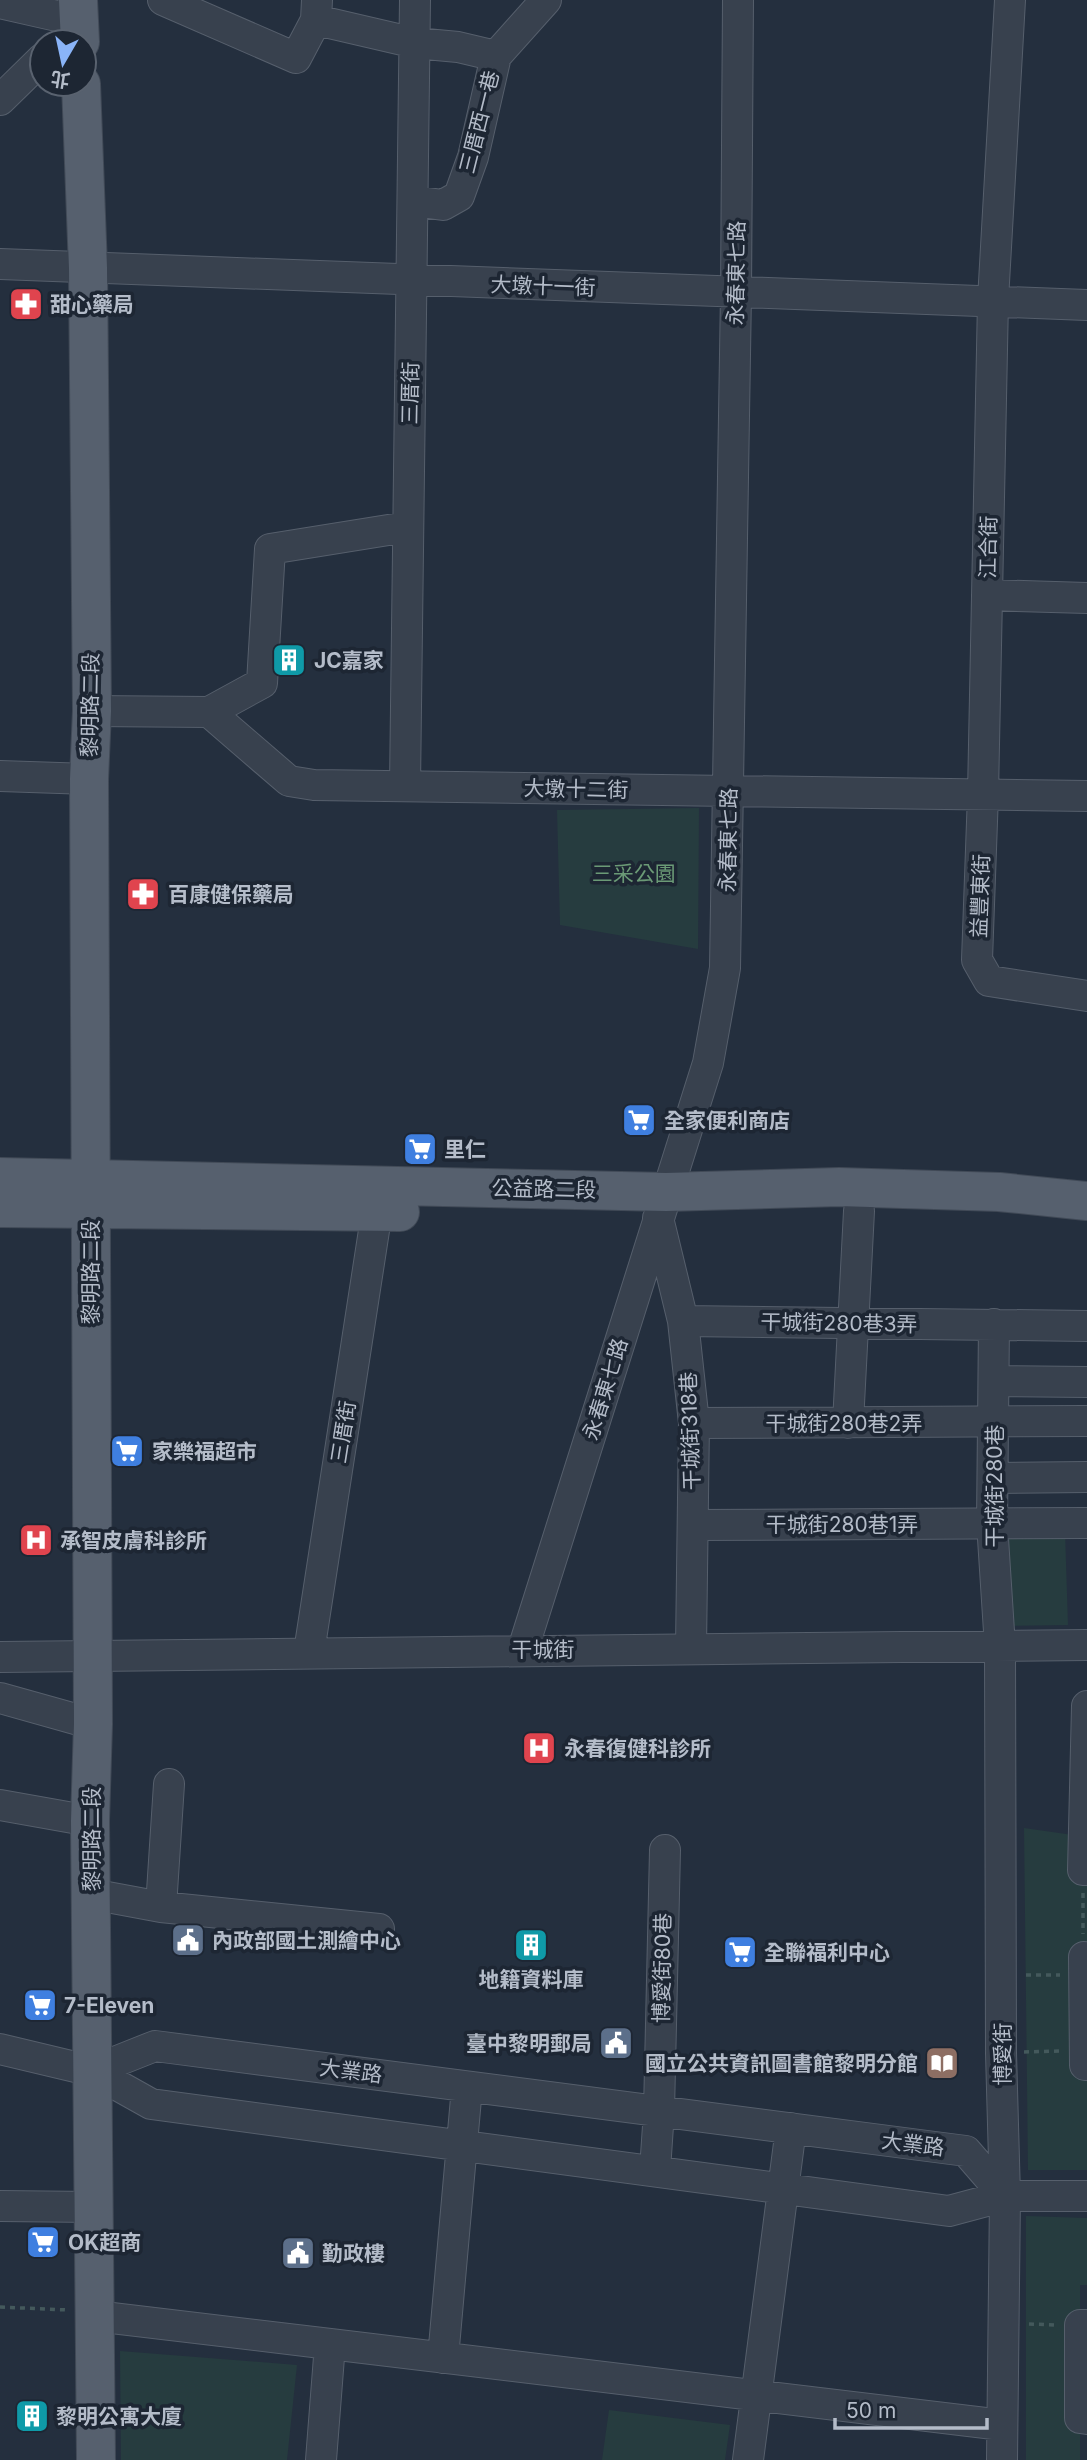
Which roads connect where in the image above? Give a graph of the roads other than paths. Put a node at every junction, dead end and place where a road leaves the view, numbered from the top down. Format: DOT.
graph roads {
  1 [pos="163,0"];
  2 [pos="415,0"];
  3 [pos="546,0"];
  4 [pos="738,0"];
  5 [pos="1010,0"];
  6 [pos="0,3"];
  7 [pos="317,10"];
  8 [pos="74,26"];
  9 [pos="415,43"];
  10 [pos="496,56"];
  11 [pos="28,73"];
  12 [pos="82,98"];
  13 [pos="0,100"];
  14 [pos="413,201"];
  15 [pos="0,264"];
  16 [pos="88,268"];
  17 [pos="412,280"];
  18 [pos="736,293"];
  19 [pos="993,300"];
  20 [pos="1087,305"];
  21 [pos="407,527"];
  22 [pos="987,595"];
  23 [pos="1087,598"];
  24 [pos="92,711"];
  25 [pos="209,712"];
  26 [pos="0,776"];
  27 [pos="89,779"];
  28 [pos="405,786"];
  29 [pos="729,792"];
  30 [pos="983,794"];
  31 [pos="1087,796"];
  32 [pos="1087,996"];
  33 [pos="0,1177"];
  34 [pos="90,1193"];
  35 [pos="1087,1201"];
  36 [pos="662,1204"];
  37 [pos="0,1208"];
  38 [pos="377,1211"];
  39 [pos="859,1211"];
  40 [pos="1087,1225"];
  41 [pos="683,1321"];
  42 [pos="853,1324"];
  43 [pos="994,1324"];
  44 [pos="1087,1325"];
  45 [pos="994,1381"];
  46 [pos="1087,1382"];
  47 [pos="993,1422"];
  48 [pos="1087,1422"];
  49 [pos="694,1423"];
  50 [pos="848,1423"];
  51 [pos="1087,1477"];
  52 [pos="993,1478"];
  53 [pos="992,1523"];
  54 [pos="1087,1523"];
  55 [pos="693,1525"];
  56 [pos="1087,1645"];
  57 [pos="1000,1647"];
  58 [pos="691,1648"];
  59 [pos="523,1650"];
  60 [pos="309,1652"];
  61 [pos="92,1656"];
  62 [pos="0,1657"];
  63 [pos="0,1698"];
  64 [pos="1087,1706"];
  65 [pos="93,1724"];
  66 [pos="1086,1765"];
  67 [pos="169,1784"];
  68 [pos="0,1805"];
  69 [pos="90,1821"];
  70 [pos="665,1850"];
  71 [pos="1085,1870"];
  72 [pos="91,1895"];
  73 [pos="161,1907"];
  74 [pos="379,1928"];
  75 [pos="1084,1968"];
  76 [pos="0,2049"];
  77 [pos="1086,2057"];
  78 [pos="92,2071"];
  79 [pos="467,2087"];
  80 [pos="659,2111"];
  81 [pos="791,2128"];
  82 [pos="462,2144"];
  83 [pos="655,2170"];
  84 [pos="783,2187"];
  85 [pos="1004,2196"];
  86 [pos="1087,2196"];
  87 [pos="0,2206"];
  88 [pos="93,2207"];
  89 [pos="95,2316"];
  90 [pos="1083,2325"];
  91 [pos="330,2344"];
  92 [pos="443,2358"];
  93 [pos="757,2396"];
  94 [pos="1084,2418"];
  95 [pos="1002,2425"];
  96 [pos="96,2460"];
  97 [pos="321,2460"];
  98 [pos="748,2460"];
  99 [pos="1002,2460"];
  1 -- 7 [label="street"];
  2 -- 9 [label="street, 三厝街"];
  3 -- 10 [label="street"];
  4 -- 18 [label="street, 永春東七路"];
  5 -- 19 [label="street, 江合街"];
  6 -- 8 [label="street"];
  7 -- 9 [label="street, 三厝西一巷"];
  9 -- 10 [label="street, 三厝西一巷"];
  9 -- 14 [label="street, 三厝街"];
  10 -- 14 [label="street, 三厝西一巷"];
  11 -- 13 [label="street"];
  12 -- 16 [label="main road, 黎明路二段"];
  14 -- 17 [label="street, 三厝街"];
  15 -- 16 [label="street, 大墩十一街"];
  16 -- 17 [label="street, 大墩十一街"];
  16 -- 24 [label="main road, 黎明路二段"];
  17 -- 18 [label="street, 大墩十一街"];
  17 -- 21 [label="street, 三厝街"];
  18 -- 19 [label="street, 大墩十一街"];
  18 -- 29 [label="street, 永春東七路"];
  19 -- 20 [label="street, 大墩十一街"];
  19 -- 22 [label="street, 江合街"];
  21 -- 25 [label="street"];
  21 -- 28 [label="street, 三厝街"];
  22 -- 23 [label="street"];
  22 -- 30 [label="street, 江合街"];
  24 -- 25 [label="street"];
  24 -- 27 [label="main road, 黎明路二段"];
  25 -- 28 [label="street, 大墩十二街"];
  26 -- 27 [label="street"];
  27 -- 34 [label="main road, 黎明路二段"];
  28 -- 29 [label="street, 大墩十二街"];
  29 -- 30 [label="street, 大墩十二街"];
  29 -- 36 [label="street, 永春東七路"];
  30 -- 31 [label="street, 大墩十二街"];
  30 -- 32 [label="street, 益豐東街"];
  33 -- 34 [label="main road, 公益路二段"];
  34 -- 36 [label="main road, 公益路二段"];
  34 -- 37 [label="main road, 公益路二段"];
  34 -- 38 [label="main road, 公益路二段"];
  34 -- 61 [label="main road, 黎明路二段"];
  35 -- 36 [label="main road, 公益路二段"];
  36 -- 38 [label="main road, 公益路二段"];
  36 -- 39 [label="main road, 公益路二段"];
  36 -- 41 [label="street, 干城街318巷"];
  36 -- 59 [label="street, 永春東七路"];
  38 -- 60 [label="street, 三厝街"];
  39 -- 40 [label="main road, 公益路二段"];
  39 -- 42 [label="street"];
  41 -- 42 [label="street, 干城街280巷3弄"];
  41 -- 49 [label="street, 干城街318巷"];
  42 -- 43 [label="street, 干城街280巷3弄"];
  42 -- 50 [label="street"];
  43 -- 44 [label="street, 干城街280巷3弄"];
  43 -- 45 [label="street, 干城街280巷"];
  45 -- 46 [label="street"];
  45 -- 47 [label="street, 干城街280巷"];
  47 -- 48 [label="street, 干城街280巷2弄"];
  47 -- 50 [label="street, 干城街280巷2弄"];
  47 -- 52 [label="street, 干城街280巷"];
  49 -- 50 [label="street, 干城街280巷2弄"];
  49 -- 55 [label="street, 干城街318巷"];
  51 -- 52 [label="street"];
  52 -- 53 [label="street, 干城街280巷"];
  53 -- 54 [label="street, 干城街280巷1弄"];
  53 -- 55 [label="street, 干城街280巷1弄"];
  53 -- 57 [label="street, 干城街280巷"];
  55 -- 58 [label="street, 干城街318巷"];
  56 -- 57 [label="street, 干城街"];
  57 -- 58 [label="street, 干城街"];
  57 -- 85 [label="street, 博愛街"];
  58 -- 59 [label="street, 干城街"];
  59 -- 60 [label="street, 干城街"];
  60 -- 61 [label="street, 干城街"];
  61 -- 62 [label="street, 干城街"];
  61 -- 65 [label="main road, 黎明路二段"];
  63 -- 65 [label="street"];
  64 -- 66 [label="street"];
  65 -- 69 [label="main road, 黎明路二段"];
  66 -- 71 [label="street"];
  67 -- 73 [label="street"];
  68 -- 69 [label="street"];
  69 -- 72 [label="main road, 黎明路二段"];
  70 -- 80 [label="street, 博愛街80巷"];
  72 -- 73 [label="street"];
  72 -- 78 [label="main road, 黎明路二段"];
  73 -- 74 [label="street"];
  75 -- 77 [label="street"];
  76 -- 78 [label="street"];
  78 -- 79 [label="street, 大業路"];
  78 -- 82 [label="street"];
  78 -- 88 [label="main road, 黎明路二段"];
  79 -- 80 [label="street, 大業路"];
  79 -- 82 [label="street"];
  80 -- 81 [label="street, 大業路"];
  80 -- 83 [label="street, 博愛街80巷"];
  81 -- 84 [label="street"];
  81 -- 85 [label="street, 大業路"];
  82 -- 83 [label="street"];
  82 -- 92 [label="street"];
  83 -- 84 [label="street"];
  84 -- 85 [label="street"];
  84 -- 93 [label="street"];
  85 -- 86 [label="street"];
  85 -- 95 [label="street, 博愛街"];
  87 -- 88 [label="street"];
  88 -- 89 [label="main road, 黎明路二段"];
  89 -- 91 [label="street"];
  89 -- 96 [label="main road, 黎明路二段"];
  90 -- 94 [label="street"];
  91 -- 92 [label="street"];
  91 -- 97 [label="street"];
  92 -- 93 [label="street"];
  93 -- 95 [label="street"];
  93 -- 98 [label="street"];
  95 -- 99 [label="street, 博愛街"];
}
